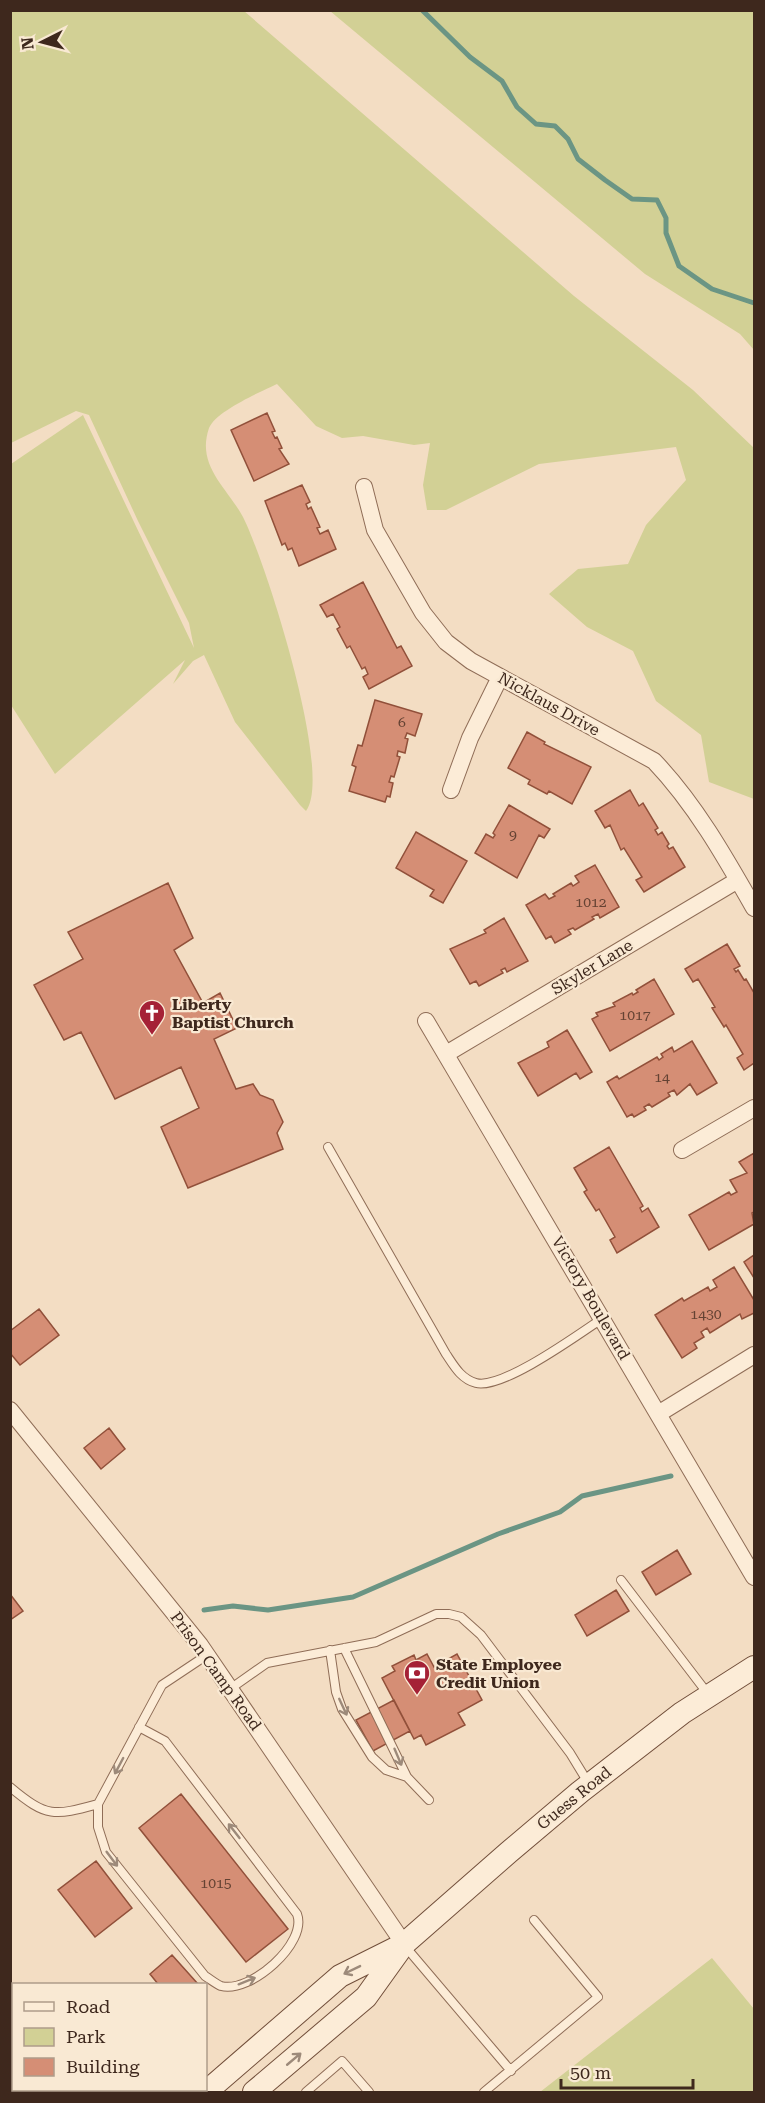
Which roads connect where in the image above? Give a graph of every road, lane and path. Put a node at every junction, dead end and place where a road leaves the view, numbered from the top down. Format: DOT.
graph roads {
  1 [pos="364,487"];
  2 [pos="500,677"];
  3 [pos="451,790"];
  4 [pos="738,880"];
  5 [pos="754,908"];
  6 [pos="426,1021"];
  7 [pos="447,1054"];
  8 [pos="754,1108"];
  9 [pos="328,1147"];
  10 [pos="682,1150"];
  11 [pos="603,1318"];
  12 [pos="754,1355"];
  13 [pos="10,1410"];
  14 [pos="658,1414"];
  15 [pos="754,1577"];
  16 [pos="621,1580"];
  17 [pos="344,1648"];
  18 [pos="330,1650"];
  19 [pos="207,1656"];
  20 [pos="754,1666"];
  21 [pos="230,1689"];
  22 [pos="708,1695"];
  23 [pos="140,1727"];
  24 [pos="407,1777"];
  25 [pos="589,1785"];
  26 [pos="10,1787"];
  27 [pos="429,1800"];
  28 [pos="98,1804"];
  29 [pos="534,1920"];
  30 [pos="404,1944"];
  31 [pos="511,2071"];
  32 [pos="206,2092"];
  33 [pos="254,2092"];
  34 [pos="306,2092"];
  35 [pos="369,2092"];
  36 [pos="484,2092"];
  1 -- 2 [label="street, Nicklaus Drive"];
  2 -- 3 [label="street"];
  2 -- 4 [label="street, Nicklaus Drive"];
  4 -- 5 [label="street, Nicklaus Drive"];
  4 -- 7 [label="street, Skyler Lane"];
  6 -- 7 [label="street, Victory Boulevard"];
  7 -- 11 [label="street, Victory Boulevard"];
  8 -- 10 [label="street"];
  9 -- 11 [label="lane"];
  11 -- 14 [label="street, Victory Boulevard"];
  12 -- 14 [label="street"];
  13 -- 19 [label="street, Prison Camp Road"];
  14 -- 15 [label="street, Victory Boulevard"];
  16 -- 22 [label="lane"];
  17 -- 18 [label="lane"];
  17 -- 24 [label="lane, one-way"];
  17 -- 25 [label="lane"];
  18 -- 21 [label="lane"];
  18 -- 24 [label="lane, one-way"];
  19 -- 21 [label="street, Prison Camp Road"];
  19 -- 23 [label="lane"];
  20 -- 22 [label="main road, Guess Road"];
  21 -- 30 [label="street, Prison Camp Road"];
  22 -- 25 [label="main road, Guess Road"];
  23 -- 28 [label="lane, one-way"];
  28 -- 23 [label="lane, one-way"];
  24 -- 27 [label="lane"];
  25 -- 30 [label="main road, Guess Road"];
  26 -- 28 [label="lane"];
  29 -- 31 [label="lane"];
  30 -- 31 [label="lane"];
  30 -- 32 [label="main road, Guess Road, one-way"];
  33 -- 30 [label="main road, Guess Road, one-way"];
  31 -- 36 [label="lane"];
  34 -- 35 [label="lane"];
}
